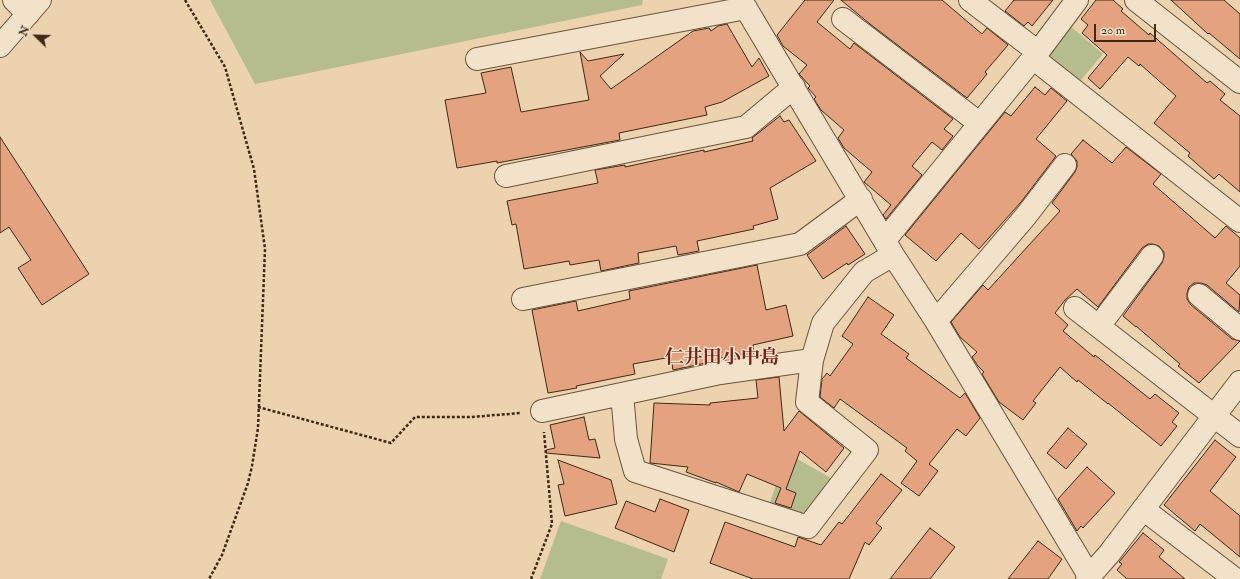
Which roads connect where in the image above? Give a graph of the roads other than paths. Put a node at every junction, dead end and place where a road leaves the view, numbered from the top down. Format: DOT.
graph roads {
  1 [pos="970,0"];
  2 [pos="1077,0"];
  3 [pos="1136,0"];
  4 [pos="744,4"];
  5 [pos="27,5"];
  6 [pos="843,18"];
  7 [pos="0,46"];
  8 [pos="1035,55"];
  9 [pos="477,59"];
  10 [pos="1240,82"];
  11 [pos="794,87"];
  12 [pos="980,123"];
  13 [pos="1065,165"];
  14 [pos="506,176"];
  15 [pos="861,199"];
  16 [pos="1240,221"];
  17 [pos="889,247"];
  18 [pos="1152,256"];
  19 [pos="1198,295"];
  20 [pos="523,299"];
  21 [pos="1075,308"];
  22 [pos="936,321"];
  23 [pos="1099,326"];
  24 [pos="1240,329"];
  25 [pos="812,360"];
  26 [pos="1240,382"];
  27 [pos="622,394"];
  28 [pos="542,411"];
  29 [pos="1214,416"];
  30 [pos="1240,436"];
  31 [pos="1143,509"];
  32 [pos="1089,578"];
  33 [pos="1235,579"];
  1 -- 8 [label="street"];
  2 -- 8 [label="street"];
  3 -- 10 [label="street"];
  4 -- 9 [label="street"];
  4 -- 11 [label="street"];
  5 -- 7 [label="street"];
  6 -- 12 [label="street"];
  8 -- 12 [label="street"];
  8 -- 16 [label="street"];
  11 -- 14 [label="street"];
  11 -- 15 [label="street"];
  12 -- 17 [label="street"];
  13 -- 22 [label="street"];
  15 -- 17 [label="street"];
  15 -- 20 [label="street"];
  17 -- 22 [label="street"];
  17 -- 25 [label="street"];
  18 -- 23 [label="street"];
  19 -- 24 [label="street"];
  21 -- 23 [label="street"];
  22 -- 32 [label="street"];
  23 -- 29 [label="street"];
  25 -- 27 [label="street"];
  25 -- 27 [label="street"];
  26 -- 29 [label="street"];
  27 -- 28 [label="street"];
  29 -- 30 [label="street"];
  29 -- 31 [label="street"];
  31 -- 32 [label="street"];
  31 -- 33 [label="street"];
}
